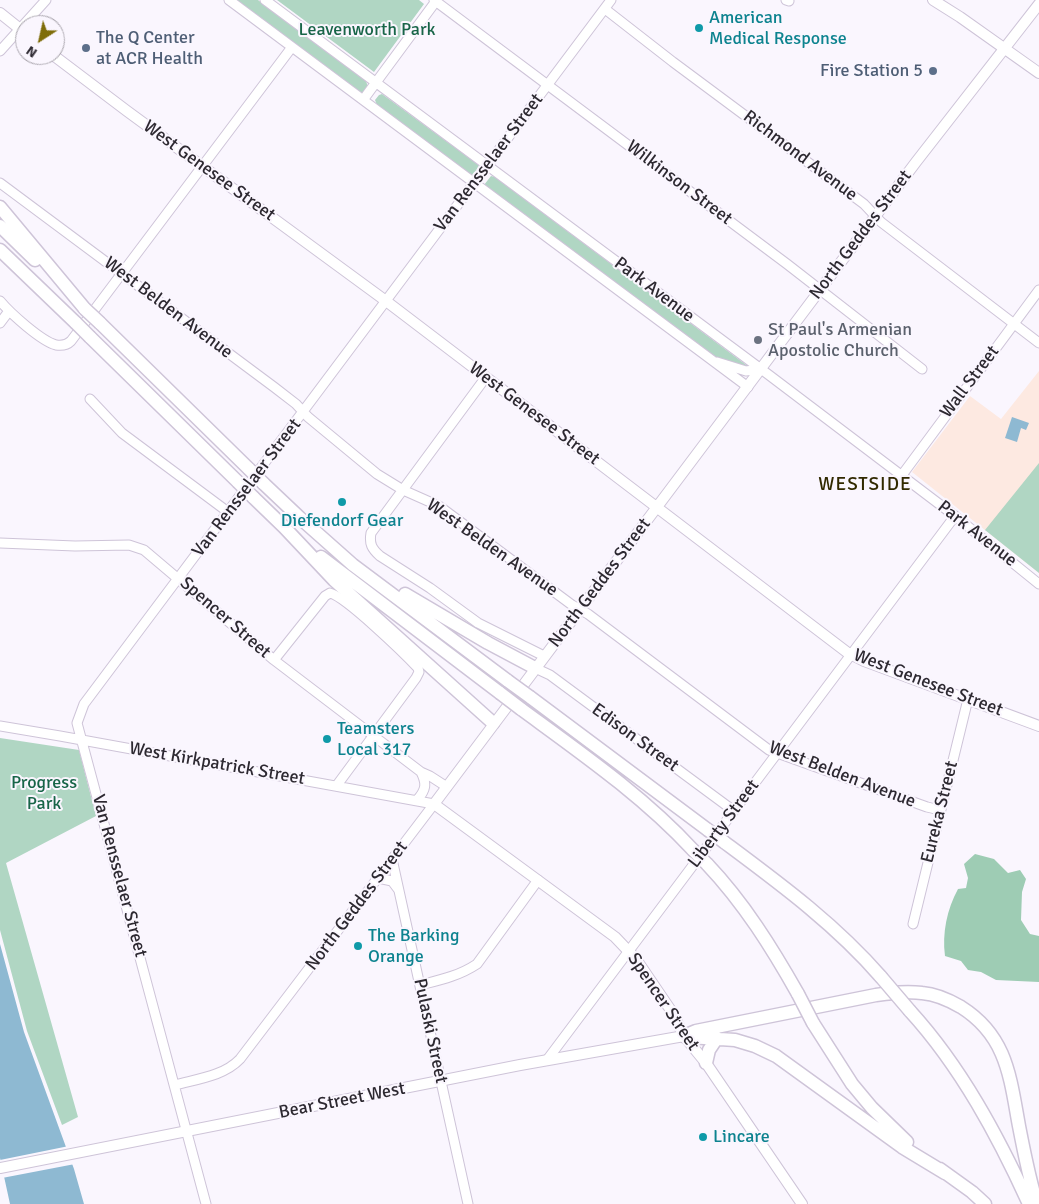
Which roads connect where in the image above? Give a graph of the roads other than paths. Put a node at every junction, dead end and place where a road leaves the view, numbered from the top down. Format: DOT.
graph roads {
  1 [pos="46,0"];
  2 [pos="229,0"];
  3 [pos="265,0"];
  4 [pos="611,0"];
  5 [pos="933,0"];
  6 [pos="435,1"];
  7 [pos="1039,4"];
  8 [pos="605,9"];
  9 [pos="0,13"];
  10 [pos="34,15"];
  11 [pos="15,25"];
  12 [pos="15,37"];
  13 [pos="292,47"];
  14 [pos="0,50"];
  15 [pos="1004,50"];
  16 [pos="65,64"];
  17 [pos="1039,74"];
  18 [pos="376,82"];
  19 [pos="548,84"];
  20 [pos="362,100"];
  21 [pos="203,166"];
  22 [pos="488,166"];
  23 [pos="0,183"];
  24 [pos="474,184"];
  25 [pos="0,208"];
  26 [pos="876,216"];
  27 [pos="0,226"];
  28 [pos="0,246"];
  29 [pos="0,250"];
  30 [pos="122,274"];
  31 [pos="27,276"];
  32 [pos="820,290"];
  33 [pos="1039,290"];
  34 [pos="0,301"];
  35 [pos="386,301"];
  36 [pos="85,309"];
  37 [pos="9,311"];
  38 [pos="0,323"];
  39 [pos="1014,324"];
  40 [pos="1039,343"];
  41 [pos="712,361"];
  42 [pos="922,368"];
  43 [pos="761,369"];
  44 [pos="486,377"];
  45 [pos="748,387"];
  46 [pos="90,399"];
  47 [pos="303,412"];
  48 [pos="902,475"];
  49 [pos="403,490"];
  50 [pos="657,508"];
  51 [pos="228,512"];
  52 [pos="955,516"];
  53 [pos="284,527"];
  54 [pos="0,543"];
  55 [pos="336,549"];
  56 [pos="179,578"];
  57 [pos="1039,584"];
  58 [pos="580,610"];
  59 [pos="851,654"];
  60 [pos="544,656"];
  61 [pos="274,660"];
  62 [pos="535,668"];
  63 [pos="968,699"];
  64 [pos="493,724"];
  65 [pos="0,726"];
  66 [pos="1039,726"];
  67 [pos="373,735"];
  68 [pos="83,740"];
  69 [pos="777,753"];
  70 [pos="421,772"];
  71 [pos="337,785"];
  72 [pos="447,787"];
  73 [pos="417,800"];
  74 [pos="434,804"];
  75 [pos="940,810"];
  76 [pos="734,811"];
  77 [pos="392,859"];
  78 [pos="378,878"];
  79 [pos="538,880"];
  80 [pos="398,890"];
  81 [pos="913,924"];
  82 [pos="630,951"];
  83 [pos="420,985"];
  84 [pos="684,1036"];
  85 [pos="717,1038"];
  86 [pos="547,1060"];
  87 [pos="706,1063"];
  88 [pos="441,1082"];
  89 [pos="175,1085"];
  90 [pos="187,1131"];
  91 [pos="0,1168"];
  92 [pos="945,1173"];
  93 [pos="206,1204"];
  94 [pos="468,1204"];
  95 [pos="802,1204"];
  96 [pos="985,1204"];
  97 [pos="1029,1204"];
  98 [pos="1037,1204"];
  1 -- 10 [label="street"];
  2 -- 13 [label="street, Park Avenue"];
  3 -- 18 [label="street, Park Avenue"];
  4 -- 8 [label="street, Van Rensselaer Street"];
  5 -- 15 [label="main road"];
  6 -- 18 [label="street"];
  6 -- 19 [label="street, Wilkinson Street"];
  7 -- 15 [label="main road, North Geddes Street"];
  8 -- 19 [label="street, Van Rensselaer Street"];
  8 -- 26 [label="street, Richmond Avenue"];
  9 -- 11 [label="main road"];
  12 -- 14 [label="street"];
  13 -- 20 [label="street, Park Avenue"];
  13 -- 21 [label="street"];
  15 -- 17 [label="main road"];
  15 -- 26 [label="main road, North Geddes Street"];
  16 -- 21 [label="main road, West Genesee Street"];
  18 -- 20 [label="street"];
  18 -- 22 [label="street, Park Avenue"];
  19 -- 22 [label="street, Van Rensselaer Street"];
  19 -- 32 [label="street, Wilkinson Street"];
  20 -- 24 [label="street, Park Avenue"];
  21 -- 30 [label="street"];
  21 -- 35 [label="main road, West Genesee Street"];
  22 -- 24 [label="street, Van Rensselaer Street"];
  22 -- 43 [label="street, Park Avenue"];
  23 -- 30 [label="street, West Belden Avenue"];
  24 -- 35 [label="street, Van Rensselaer Street"];
  24 -- 41 [label="street, Park Avenue"];
  25 -- 36 [label="highway"];
  26 -- 32 [label="main road, North Geddes Street"];
  26 -- 39 [label="street, Richmond Avenue"];
  27 -- 36 [label="highway"];
  28 -- 31 [label="highway"];
  29 -- 31 [label="highway"];
  30 -- 37 [label="street"];
  30 -- 47 [label="street, West Belden Avenue"];
  31 -- 53 [label="highway, bridge"];
  32 -- 42 [label="street, Wilkinson Street"];
  32 -- 43 [label="main road, North Geddes Street"];
  33 -- 39 [label="street, Wall Street"];
  34 -- 37 [label="street"];
  35 -- 44 [label="main road, West Genesee Street"];
  35 -- 47 [label="street, Van Rensselaer Street"];
  36 -- 55 [label="highway, bridge"];
  37 -- 38 [label="street"];
  39 -- 40 [label="street, Richmond Avenue"];
  39 -- 48 [label="street, Wall Street"];
  41 -- 43 [label="street"];
  41 -- 45 [label="street, Park Avenue"];
  43 -- 45 [label="main road, North Geddes Street"];
  43 -- 48 [label="street, Park Avenue"];
  44 -- 49 [label="street"];
  44 -- 50 [label="main road, West Genesee Street"];
  45 -- 50 [label="main road, North Geddes Street"];
  46 -- 51 [label="street"];
  47 -- 49 [label="street, West Belden Avenue"];
  47 -- 51 [label="street, Van Rensselaer Street"];
  48 -- 52 [label="street, Park Avenue"];
  49 -- 58 [label="street, West Belden Avenue"];
  49 -- 60 [label="street"];
  50 -- 58 [label="main road, North Geddes Street"];
  50 -- 59 [label="main road, West Genesee Street"];
  51 -- 56 [label="street, Van Rensselaer Street"];
  52 -- 57 [label="street, Park Avenue"];
  52 -- 59 [label="street, Liberty Street"];
  53 -- 64 [label="highway"];
  53 -- 92 [label="highway, bridge"];
  54 -- 56 [label="street, Spencer Street"];
  55 -- 62 [label="highway"];
  55 -- 97 [label="highway, bridge"];
  56 -- 61 [label="street, Spencer Street"];
  56 -- 68 [label="street, Van Rensselaer Street"];
  58 -- 60 [label="main road, North Geddes Street"];
  58 -- 69 [label="street, West Belden Avenue"];
  59 -- 63 [label="main road, West Genesee Street"];
  59 -- 69 [label="street, Liberty Street"];
  60 -- 62 [label="main road, North Geddes Street"];
  61 -- 67 [label="street, Spencer Street"];
  61 -- 67 [label="street"];
  62 -- 64 [label="main road, North Geddes Street"];
  62 -- 76 [label="street, Edison Street"];
  63 -- 66 [label="main road, West Genesee Street"];
  63 -- 75 [label="street, Eureka Street"];
  64 -- 72 [label="main road, North Geddes Street"];
  65 -- 68 [label="street, West Kirkpatrick Street"];
  67 -- 70 [label="street, Spencer Street"];
  67 -- 71 [label="street"];
  68 -- 71 [label="street, West Kirkpatrick Street"];
  68 -- 89 [label="street, Van Rensselaer Street"];
  69 -- 75 [label="street, West Belden Avenue"];
  69 -- 76 [label="street, Liberty Street"];
  70 -- 72 [label="street, Spencer Street"];
  70 -- 73 [label="street"];
  71 -- 73 [label="street, West Kirkpatrick Street"];
  72 -- 74 [label="main road, North Geddes Street"];
  73 -- 74 [label="street, West Kirkpatrick Street"];
  74 -- 77 [label="street, North Geddes Street"];
  74 -- 79 [label="main road, Spencer Street"];
  75 -- 81 [label="street, Eureka Street"];
  76 -- 82 [label="street, Liberty Street"];
  77 -- 78 [label="street, North Geddes Street"];
  77 -- 80 [label="street, Pulaski Street"];
  78 -- 80 [label="street"];
  78 -- 89 [label="street, North Geddes Street"];
  79 -- 82 [label="main road, Spencer Street"];
  79 -- 83 [label="street"];
  80 -- 83 [label="street, Pulaski Street"];
  82 -- 84 [label="main road, Spencer Street"];
  82 -- 86 [label="street, Liberty Street"];
  83 -- 88 [label="street, Pulaski Street"];
  84 -- 85 [label="highway"];
  84 -- 86 [label="main road, Bear Street West"];
  84 -- 87 [label="main road, Spencer Street"];
  84 -- 98 [label="highway"];
  85 -- 87 [label="highway"];
  85 -- 92 [label="highway"];
  86 -- 88 [label="main road, Bear Street West"];
  87 -- 95 [label="main road, Spencer Street"];
  88 -- 90 [label="main road, Bear Street West"];
  88 -- 94 [label="street, Pulaski Street"];
  89 -- 90 [label="street, Van Rensselaer Street"];
  90 -- 91 [label="main road, Bear Street West"];
  90 -- 93 [label="street, Van Rensselaer Street"];
  92 -- 96 [label="highway"];
}
